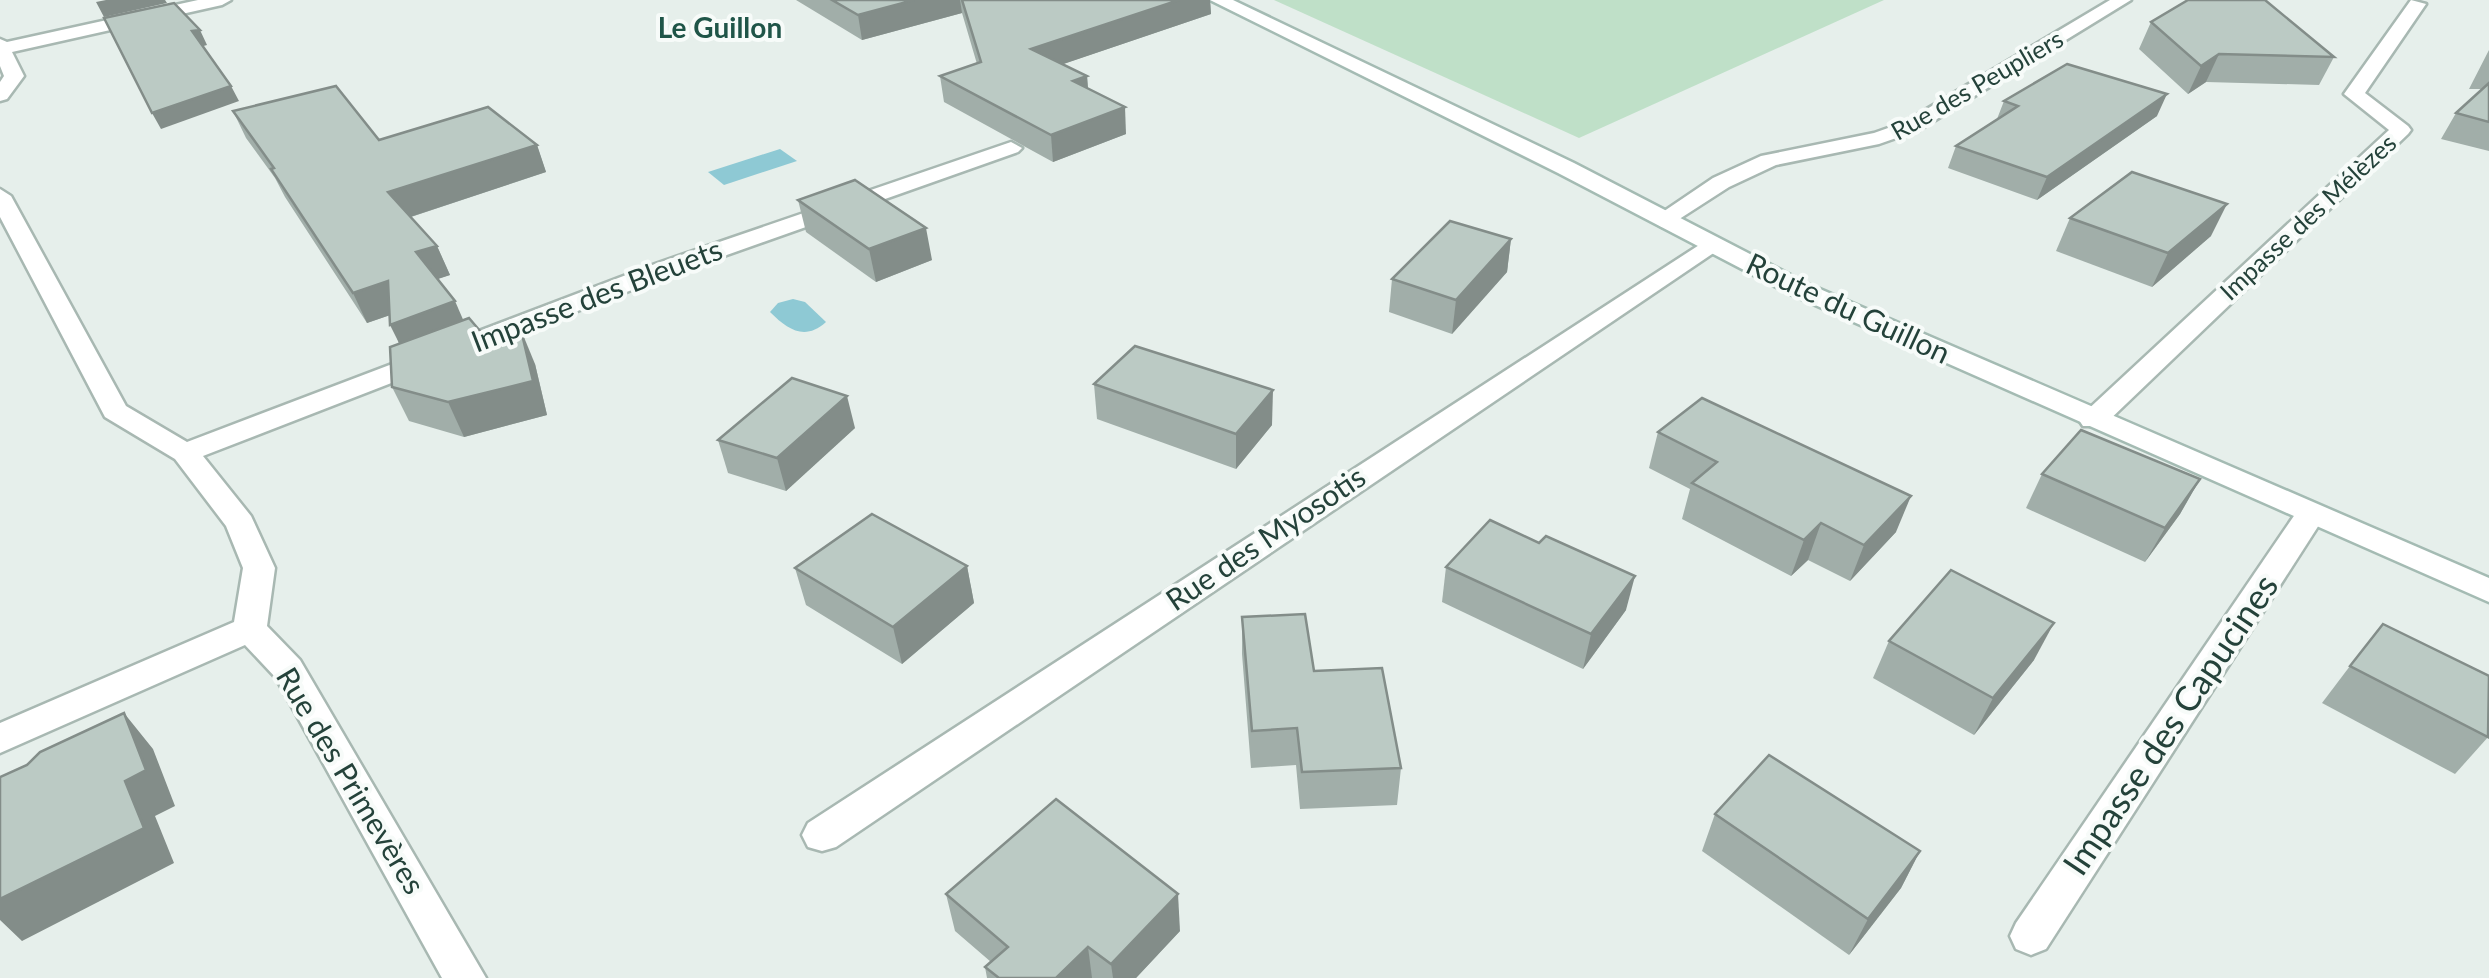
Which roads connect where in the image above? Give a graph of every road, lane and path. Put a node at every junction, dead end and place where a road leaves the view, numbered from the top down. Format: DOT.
graph roads {
  1 [pos="222,0"];
  2 [pos="1220,0"];
  3 [pos="2122,0"];
  4 [pos="2418,4"];
  5 [pos="1,47"];
  6 [pos="0,95"];
  7 [pos="1011,148"];
  8 [pos="0,196"];
  9 [pos="1662,220"];
  10 [pos="1710,245"];
  11 [pos="2092,420"];
  12 [pos="185,453"];
  13 [pos="2311,514"];
  14 [pos="2489,592"];
  15 [pos="250,629"];
  16 [pos="0,739"];
  17 [pos="822,834"];
  18 [pos="2031,936"];
  19 [pos="465,978"];
  1 -- 5 [label="street"];
  2 -- 9 [label="street, Route du Guillon"];
  3 -- 9 [label="street, Rue des Peupliers"];
  4 -- 11 [label="street, Impasse des Mélèzes"];
  5 -- 6 [label="street"];
  7 -- 12 [label="street, Impasse des Bleuets"];
  8 -- 12 [label="street"];
  9 -- 10 [label="street, Route du Guillon"];
  10 -- 11 [label="street, Route du Guillon"];
  10 -- 17 [label="street, Rue des Myosotis"];
  11 -- 13 [label="street, Route du Guillon"];
  12 -- 15 [label="street"];
  13 -- 14 [label="street, Route du Guillon"];
  13 -- 18 [label="street, Impasse des Capucines"];
  15 -- 16 [label="street"];
  15 -- 19 [label="street, Rue des Primevères"];
}
